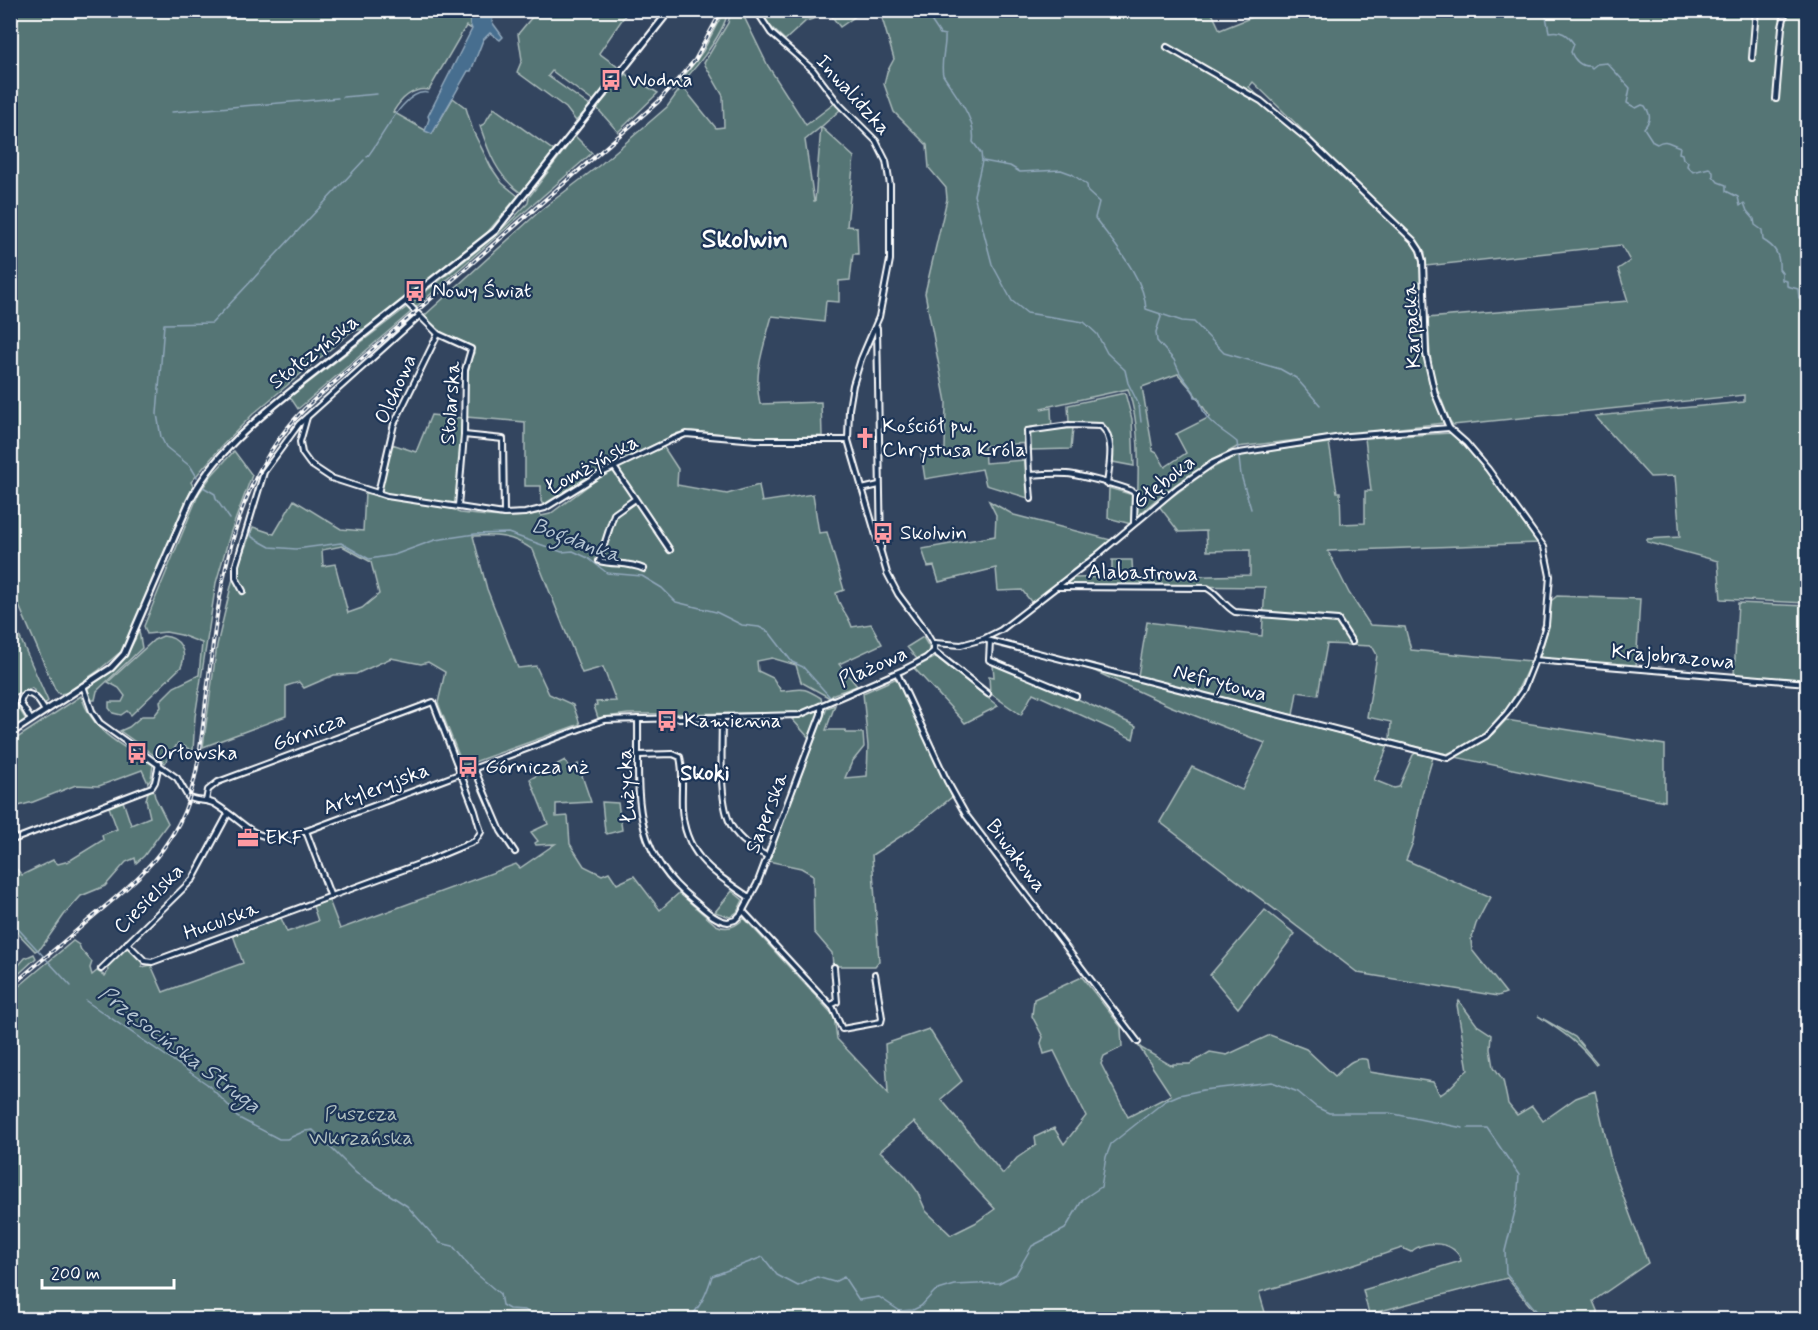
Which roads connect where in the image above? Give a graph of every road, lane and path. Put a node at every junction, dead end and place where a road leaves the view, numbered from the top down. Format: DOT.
graph roads {
  1 [pos="670,10"];
  2 [pos="756,10"];
  3 [pos="1756,10"];
  4 [pos="1786,10"];
  5 [pos="1167,47"];
  6 [pos="1752,58"];
  7 [pos="1776,99"];
  8 [pos="406,302"];
  9 [pos="419,316"];
  10 [pos="877,323"];
  11 [pos="438,334"];
  12 [pos="865,350"];
  13 [pos="876,353"];
  14 [pos="307,417"];
  15 [pos="1449,428"];
  16 [pos="291,434"];
  17 [pos="464,435"];
  18 [pos="848,440"];
  19 [pos="300,442"];
  20 [pos="614,467"];
  21 [pos="1029,475"];
  22 [pos="1107,484"];
  23 [pos="879,485"];
  24 [pos="862,489"];
  25 [pos="378,493"];
  26 [pos="635,499"];
  27 [pos="1031,499"];
  28 [pos="458,506"];
  29 [pos="504,514"];
  30 [pos="1134,524"];
  31 [pos="880,529"];
  32 [pos="874,530"];
  33 [pos="670,550"];
  34 [pos="882,558"];
  35 [pos="644,568"];
  36 [pos="1057,587"];
  37 [pos="243,591"];
  38 [pos="983,639"];
  39 [pos="990,641"];
  40 [pos="1352,642"];
  41 [pos="933,643"];
  42 [pos="934,651"];
  43 [pos="1535,660"];
  44 [pos="897,673"];
  45 [pos="1808,683"];
  46 [pos="83,686"];
  47 [pos="988,694"];
  48 [pos="1076,696"];
  49 [pos="821,706"];
  50 [pos="45,711"];
  51 [pos="722,717"];
  52 [pos="638,719"];
  53 [pos="31,720"];
  54 [pos="10,734"];
  55 [pos="639,755"];
  56 [pos="1448,758"];
  57 [pos="159,764"];
  58 [pos="474,768"];
  59 [pos="460,773"];
  60 [pos="206,801"];
  61 [pos="228,814"];
  62 [pos="306,831"];
  63 [pos="10,841"];
  64 [pos="515,852"];
  65 [pos="767,856"];
  66 [pos="332,897"];
  67 [pos="750,898"];
  68 [pos="743,911"];
  69 [pos="728,922"];
  70 [pos="127,943"];
  71 [pos="834,967"];
  72 [pos="101,969"];
  73 [pos="875,974"];
  74 [pos="830,1005"];
  75 [pos="1138,1042"];
  1 -- 8 [label="street, Stołczyńska"];
  2 -- 10 [label="street, Inwalidzka"];
  3 -- 6 [label="street"];
  4 -- 7 [label="street"];
  5 -- 15 [label="street, Karpacka"];
  8 -- 9 [label="street, Stolarska"];
  8 -- 46 [label="street, Stołczyńska"];
  9 -- 11 [label="street, Stolarska"];
  9 -- 14 [label="street"];
  10 -- 12 [label="street, Inwalidzka"];
  10 -- 13 [label="street, Inwalidzka"];
  11 -- 17 [label="street, Stolarska"];
  11 -- 25 [label="street, Olchowa"];
  12 -- 13 [label="street"];
  12 -- 18 [label="street, Inwalidzka"];
  13 -- 23 [label="street, Inwalidzka"];
  14 -- 16 [label="street"];
  14 -- 19 [label="street"];
  15 -- 30 [label="street, Głęboka"];
  15 -- 43 [label="street, Karpacka"];
  16 -- 19 [label="street, Łomżyńska"];
  16 -- 37 [label="street"];
  17 -- 28 [label="street, Stolarska"];
  17 -- 29 [label="street"];
  18 -- 20 [label="street, Łomżyńska"];
  18 -- 24 [label="street, Inwalidzka"];
  19 -- 25 [label="street, Łomżyńska"];
  20 -- 26 [label="street"];
  20 -- 29 [label="street, Łomżyńska"];
  21 -- 22 [label="street"];
  21 -- 22 [label="street"];
  21 -- 27 [label="street"];
  22 -- 30 [label="street"];
  23 -- 24 [label="street"];
  23 -- 31 [label="street, Inwalidzka"];
  24 -- 32 [label="street, Inwalidzka"];
  25 -- 28 [label="street, Łomżyńska"];
  26 -- 33 [label="street"];
  26 -- 35 [label="street"];
  28 -- 29 [label="street, Łomżyńska"];
  30 -- 36 [label="street, Głęboka"];
  31 -- 32 [label="street"];
  31 -- 34 [label="street, Inwalidzka"];
  32 -- 34 [label="street, Inwalidzka"];
  34 -- 41 [label="street, Inwalidzka"];
  36 -- 38 [label="street, Głęboka"];
  36 -- 40 [label="street, Alabastrowa"];
  38 -- 39 [label="street, Nefrytowa"];
  38 -- 41 [label="street, Głęboka"];
  39 -- 48 [label="street"];
  39 -- 56 [label="street, Nefrytowa"];
  41 -- 42 [label="street, Inwalidzka"];
  42 -- 44 [label="street, Plażowa"];
  42 -- 47 [label="street"];
  43 -- 45 [label="street, Krajobrazowa"];
  43 -- 56 [label="street, Karpacka"];
  44 -- 49 [label="street, Plażowa"];
  44 -- 75 [label="street, Biwakowa"];
  46 -- 50 [label="street, Stołczyńska"];
  46 -- 57 [label="street"];
  49 -- 51 [label="street"];
  49 -- 65 [label="street, Saperska"];
  50 -- 53 [label="street, Stołczyńska"];
  50 -- 53 [label="street"];
  51 -- 52 [label="street"];
  51 -- 65 [label="street"];
  52 -- 55 [label="street, Łużycka"];
  52 -- 58 [label="street"];
  53 -- 54 [label="street, Stołczyńska"];
  55 -- 67 [label="street"];
  55 -- 69 [label="street, Łużycka"];
  57 -- 60 [label="street"];
  57 -- 63 [label="street"];
  58 -- 59 [label="street"];
  58 -- 64 [label="street"];
  59 -- 60 [label="street, Górnicza"];
  59 -- 62 [label="street, Artyleryjska"];
  59 -- 66 [label="street, Huculska"];
  60 -- 61 [label="street, Artyleryjska"];
  61 -- 62 [label="street, Artyleryjska"];
  61 -- 70 [label="street, Ciesielska"];
  62 -- 66 [label="street"];
  65 -- 67 [label="street, Saperska"];
  66 -- 70 [label="street, Huculska"];
  67 -- 68 [label="street, Saperska"];
  68 -- 69 [label="street, Saperska"];
  68 -- 74 [label="street"];
  70 -- 72 [label="street, Ciesielska"];
  71 -- 74 [label="street"];
  73 -- 74 [label="street"];
}
